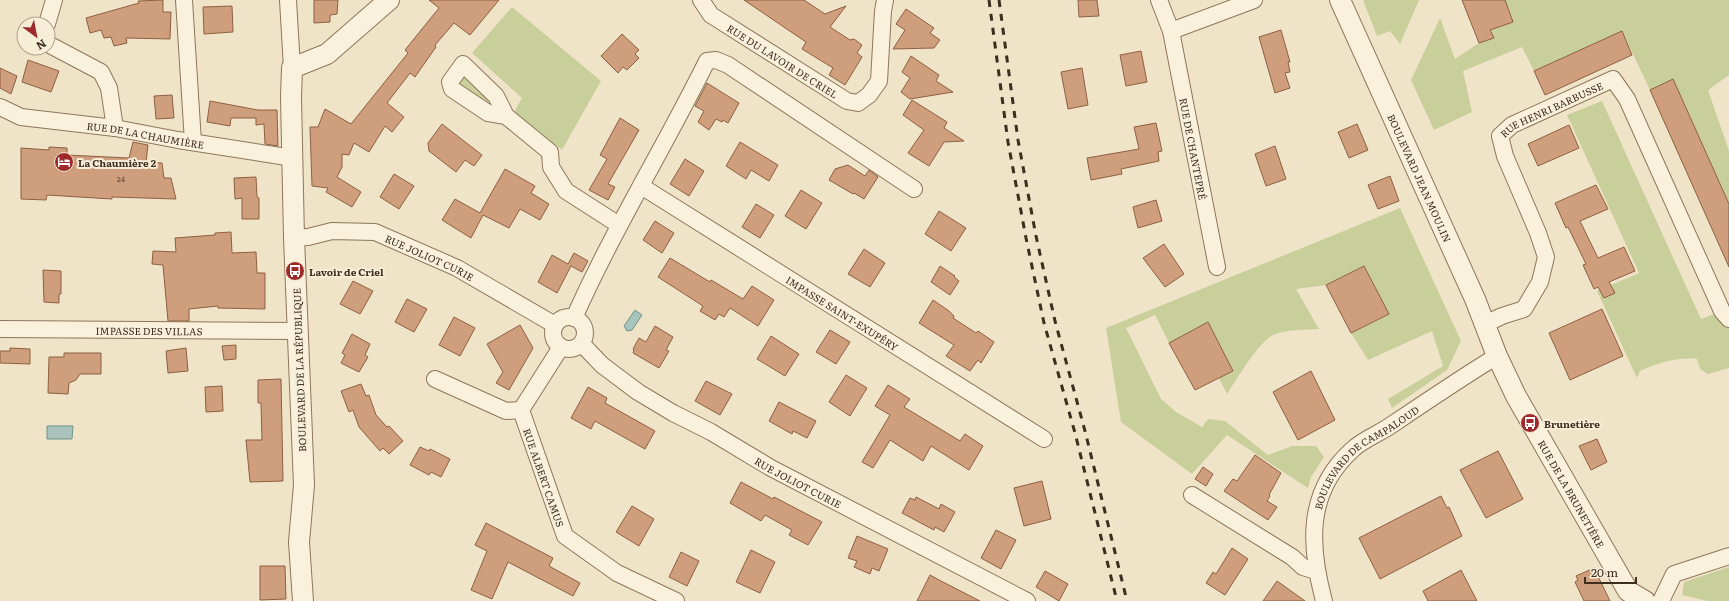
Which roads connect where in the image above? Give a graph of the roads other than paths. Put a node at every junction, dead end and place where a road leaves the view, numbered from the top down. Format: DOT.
graph roads {
  1 [pos="54,0"];
  2 [pos="184,0"];
  3 [pos="288,0"];
  4 [pos="389,0"];
  5 [pos="701,0"];
  6 [pos="884,0"];
  7 [pos="1159,0"];
  8 [pos="1254,0"];
  9 [pos="1340,0"];
  10 [pos="49,16"];
  11 [pos="1171,31"];
  12 [pos="56,48"];
  13 [pos="292,68"];
  14 [pos="0,107"];
  15 [pos="506,116"];
  16 [pos="115,128"];
  17 [pos="193,142"];
  18 [pos="293,158"];
  19 [pos="641,186"];
  20 [pos="914,189"];
  21 [pos="619,225"];
  22 [pos="294,238"];
  23 [pos="1217,267"];
  24 [pos="574,318"];
  25 [pos="1729,319"];
  26 [pos="1485,324"];
  27 [pos="555,325"];
  28 [pos="0,329"];
  29 [pos="297,331"];
  30 [pos="582,344"];
  31 [pos="561,347"];
  32 [pos="1497,356"];
  33 [pos="435,379"];
  34 [pos="521,410"];
  35 [pos="1044,439"];
  36 [pos="1192,495"];
  37 [pos="1729,556"];
  38 [pos="1316,571"];
  39 [pos="1625,596"];
  40 [pos="303,601"];
  41 [pos="676,601"];
  42 [pos="1027,601"];
  43 [pos="1324,601"];
  44 [pos="1645,601"];
  45 [pos="1661,601"];
  1 -- 10 [label="street"];
  2 -- 17 [label="street"];
  3 -- 13 [label="street"];
  4 -- 13 [label="street"];
  5 -- 6 [label="street, RUE DU LAVOIR DE CRIEL"];
  7 -- 11 [label="street, RUE DE CHANTEPRÉ"];
  8 -- 11 [label="street"];
  9 -- 26 [label="street, BOULEVARD JEAN MOULIN"];
  11 -- 23 [label="street, RUE DE CHANTEPRÉ"];
  12 -- 16 [label="street"];
  13 -- 18 [label="street, BOULEVARD DE LA RÉPUBLIQUE"];
  14 -- 16 [label="street, RUE DE LA CHAUMIÈRE"];
  15 -- 21 [label="street"];
  16 -- 17 [label="street, RUE DE LA CHAUMIÈRE"];
  17 -- 18 [label="street, RUE DE LA CHAUMIÈRE"];
  18 -- 22 [label="street, BOULEVARD DE LA RÉPUBLIQUE"];
  19 -- 20 [label="street"];
  19 -- 21 [label="street"];
  19 -- 35 [label="street, IMPASSE SAINT-EXUPÉRY"];
  21 -- 24 [label="street"];
  22 -- 27 [label="street, RUE JOLIOT CURIE"];
  22 -- 29 [label="street, BOULEVARD DE LA RÉPUBLIQUE"];
  24 -- 27 [label="street"];
  24 -- 30 [label="street"];
  25 -- 26 [label="street, RUE HENRI BARBUSSE"];
  26 -- 32 [label="street, BOULEVARD JEAN MOULIN"];
  27 -- 31 [label="street"];
  28 -- 29 [label="street, IMPASSE DES VILLAS"];
  29 -- 40 [label="street, BOULEVARD DE LA RÉPUBLIQUE"];
  30 -- 31 [label="street"];
  30 -- 42 [label="street, RUE JOLIOT CURIE"];
  31 -- 34 [label="street"];
  32 -- 38 [label="street, BOULEVARD DE CAMPALOUD"];
  32 -- 39 [label="street, RUE DE LA BRUNETIÈRE"];
  33 -- 34 [label="street"];
  34 -- 41 [label="street, RUE ALBERT CAMUS"];
  36 -- 38 [label="street"];
  37 -- 45 [label="street"];
  38 -- 43 [label="street, BOULEVARD DE CAMPALOUD"];
  39 -- 44 [label="street, RUE DE LA BRUNETIÈRE"];
}
